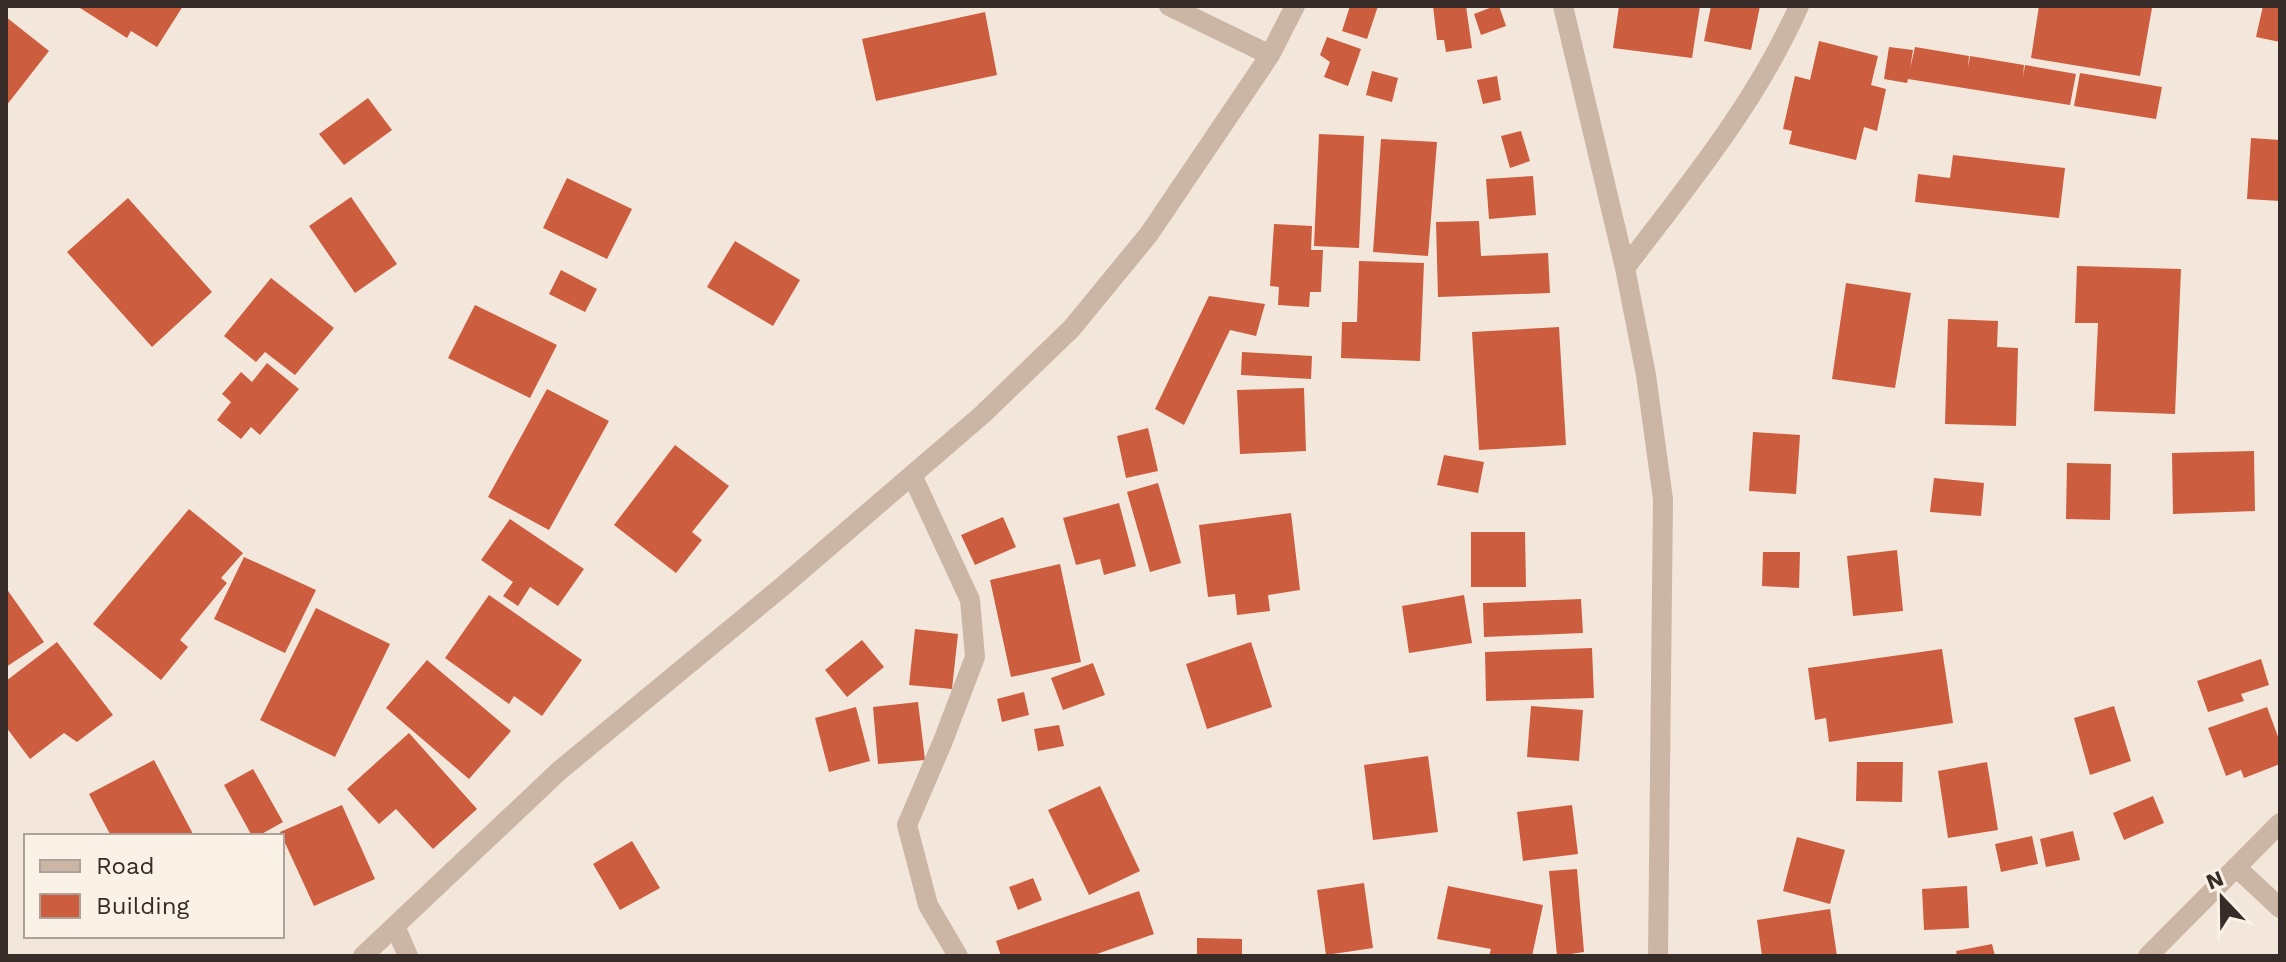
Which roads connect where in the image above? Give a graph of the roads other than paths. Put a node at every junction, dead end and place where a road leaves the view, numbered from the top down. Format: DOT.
graph roads {
  1 [pos="1169,6"];
  2 [pos="1295,6"];
  3 [pos="1563,6"];
  4 [pos="1799,6"];
  5 [pos="1270,55"];
  6 [pos="1625,268"];
  7 [pos="912,475"];
  8 [pos="2280,823"];
  9 [pos="2236,867"];
  10 [pos="2280,908"];
  11 [pos="395,926"];
  12 [pos="363,956"];
  13 [pos="408,956"];
  14 [pos="958,956"];
  15 [pos="1658,956"];
  16 [pos="2148,956"];
  1 -- 5 [label="street"];
  2 -- 5 [label="street"];
  3 -- 6 [label="street"];
  4 -- 6 [label="street"];
  5 -- 7 [label="street"];
  6 -- 15 [label="street"];
  7 -- 11 [label="street"];
  7 -- 14 [label="street"];
  8 -- 9 [label="street"];
  9 -- 10 [label="street"];
  9 -- 16 [label="street"];
  11 -- 12 [label="street"];
  11 -- 13 [label="street"];
}
